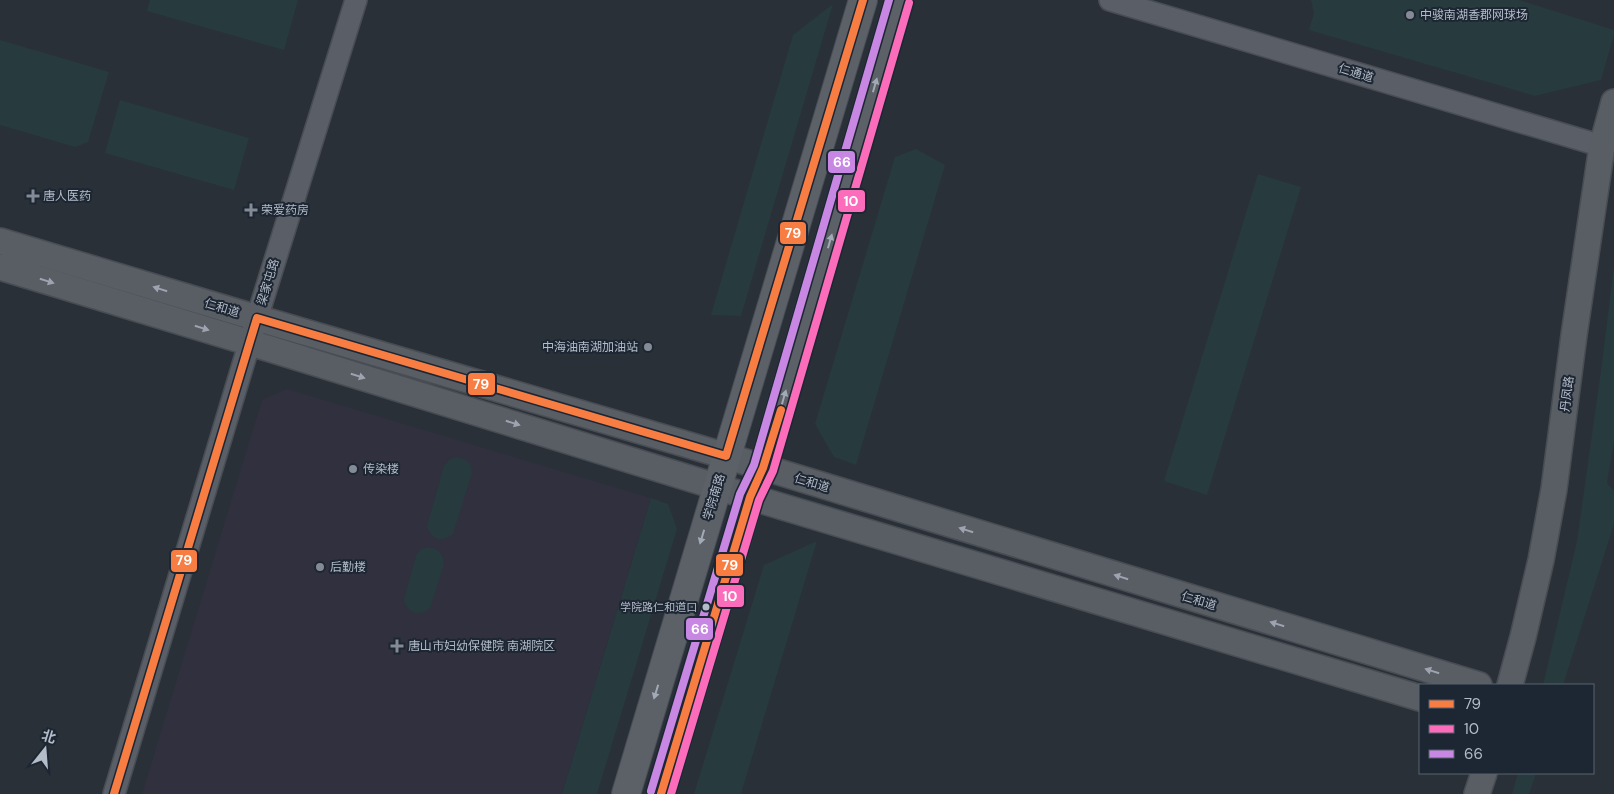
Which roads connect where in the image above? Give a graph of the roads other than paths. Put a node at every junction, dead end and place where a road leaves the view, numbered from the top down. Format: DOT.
graph roads {
  1 [pos="356,0"];
  2 [pos="863,0"];
  3 [pos="899,0"];
  4 [pos="1110,0"];
  5 [pos="1614,102"];
  6 [pos="1602,146"];
  7 [pos="0,241"];
  8 [pos="0,267"];
  9 [pos="257,318"];
  10 [pos="250,342"];
  11 [pos="726,456"];
  12 [pos="764,468"];
  13 [pos="718,486"];
  14 [pos="750,497"];
  15 [pos="1476,684"];
  16 [pos="1510,684"];
  17 [pos="1419,698"];
  18 [pos="1484,774"];
  19 [pos="114,794"];
  20 [pos="626,794"];
  21 [pos="661,794"];
  22 [pos="1477,794"];
  1 -- 9 [label="street, 梁家屯路"];
  2 -- 11 [label="main road, 学院南路"];
  12 -- 3 [label="main road, one-way"];
  4 -- 6 [label="street, 仁通道"];
  5 -- 6 [label="main road, 丹凤路"];
  6 -- 16 [label="main road, 丹凤路"];
  9 -- 7 [label="main road, 仁和道, one-way"];
  8 -- 10 [label="main road, 仁和道, one-way"];
  9 -- 10 [label="street, 梁家屯路"];
  9 -- 11 [label="main road, 仁和道"];
  10 -- 13 [label="main road, 仁和道, one-way"];
  10 -- 19 [label="street, 梁家屯路"];
  11 -- 12 [label="main road, 仁和道"];
  11 -- 13 [label="main road, 学院南路"];
  12 -- 14 [label="main road"];
  15 -- 12 [label="main road, 仁和道, one-way"];
  13 -- 14 [label="main road, 仁和道"];
  13 -- 20 [label="main road, 学院南路, one-way"];
  14 -- 17 [label="main road, 仁和道"];
  14 -- 21 [label="main road"];
  18 -- 22 [label="main road"];
}
